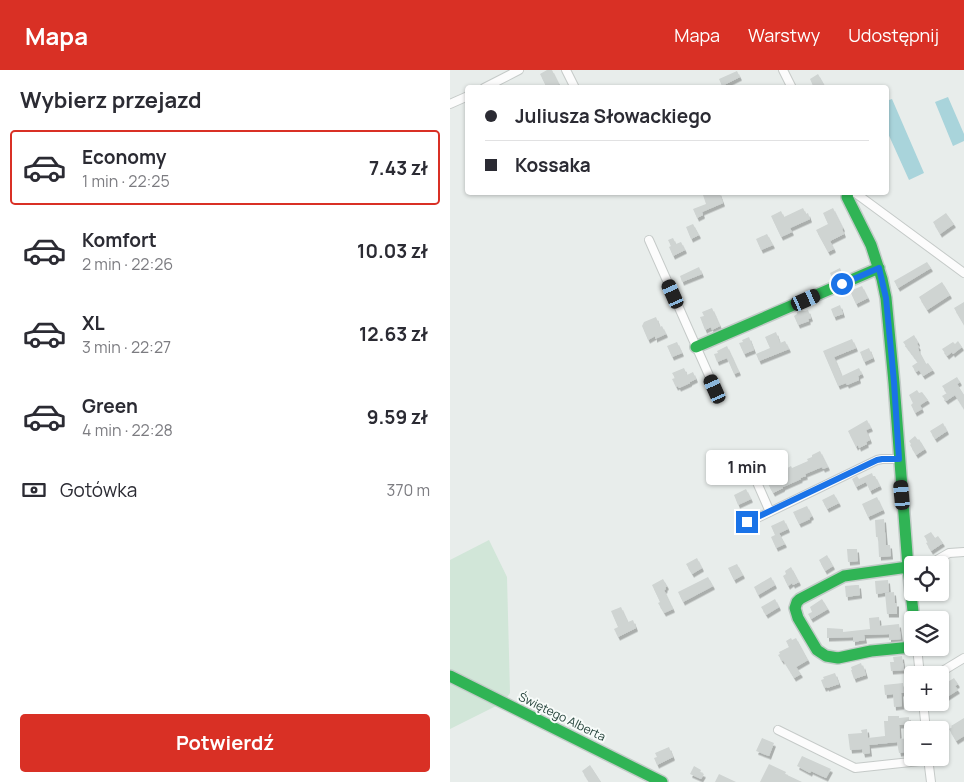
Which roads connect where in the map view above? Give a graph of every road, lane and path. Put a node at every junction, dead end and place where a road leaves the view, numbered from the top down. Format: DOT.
graph roads {
  1 [pos="519,70"];
  2 [pos="566,70"];
  3 [pos="783,70"];
  4 [pos="490,85"];
  5 [pos="573,85"];
  6 [pos="790,85"];
  7 [pos="465,97"];
  8 [pos="450,104"];
  9 [pos="847,195"];
  10 [pos="858,195"];
  11 [pos="649,240"];
  12 [pos="879,268"];
  13 [pos="964,273"];
  14 [pos="696,347"];
  15 [pos="715,389"];
  16 [pos="899,459"];
  17 [pos="748,462"];
  18 [pos="770,512"];
  19 [pos="747,522"];
  20 [pos="964,552"];
  21 [pos="908,556"];
  22 [pos="944,556"];
  23 [pos="904,572"];
  24 [pos="904,648"];
  25 [pos="964,658"];
  26 [pos="949,667"];
  27 [pos="450,676"];
  28 [pos="778,730"];
  29 [pos="904,762"];
  30 [pos="929,766"];
  31 [pos="662,782"];
  32 [pos="931,782"];
  1 -- 4 [label="street"];
  2 -- 5 [label="street"];
  3 -- 6 [label="street"];
  7 -- 8 [label="street"];
  9 -- 12 [label="street"];
  10 -- 13 [label="street"];
  11 -- 14 [label="street"];
  12 -- 14 [label="street"];
  12 -- 16 [label="street"];
  14 -- 15 [label="street"];
  16 -- 18 [label="street"];
  16 -- 21 [label="street"];
  17 -- 18 [label="street"];
  18 -- 19 [label="street"];
  20 -- 22 [label="street"];
  23 -- 24 [label="street"];
  25 -- 26 [label="street"];
  27 -- 31 [label="street, Świętego Alberta"];
  28 -- 29 [label="street"];
  30 -- 32 [label="street"];
}
